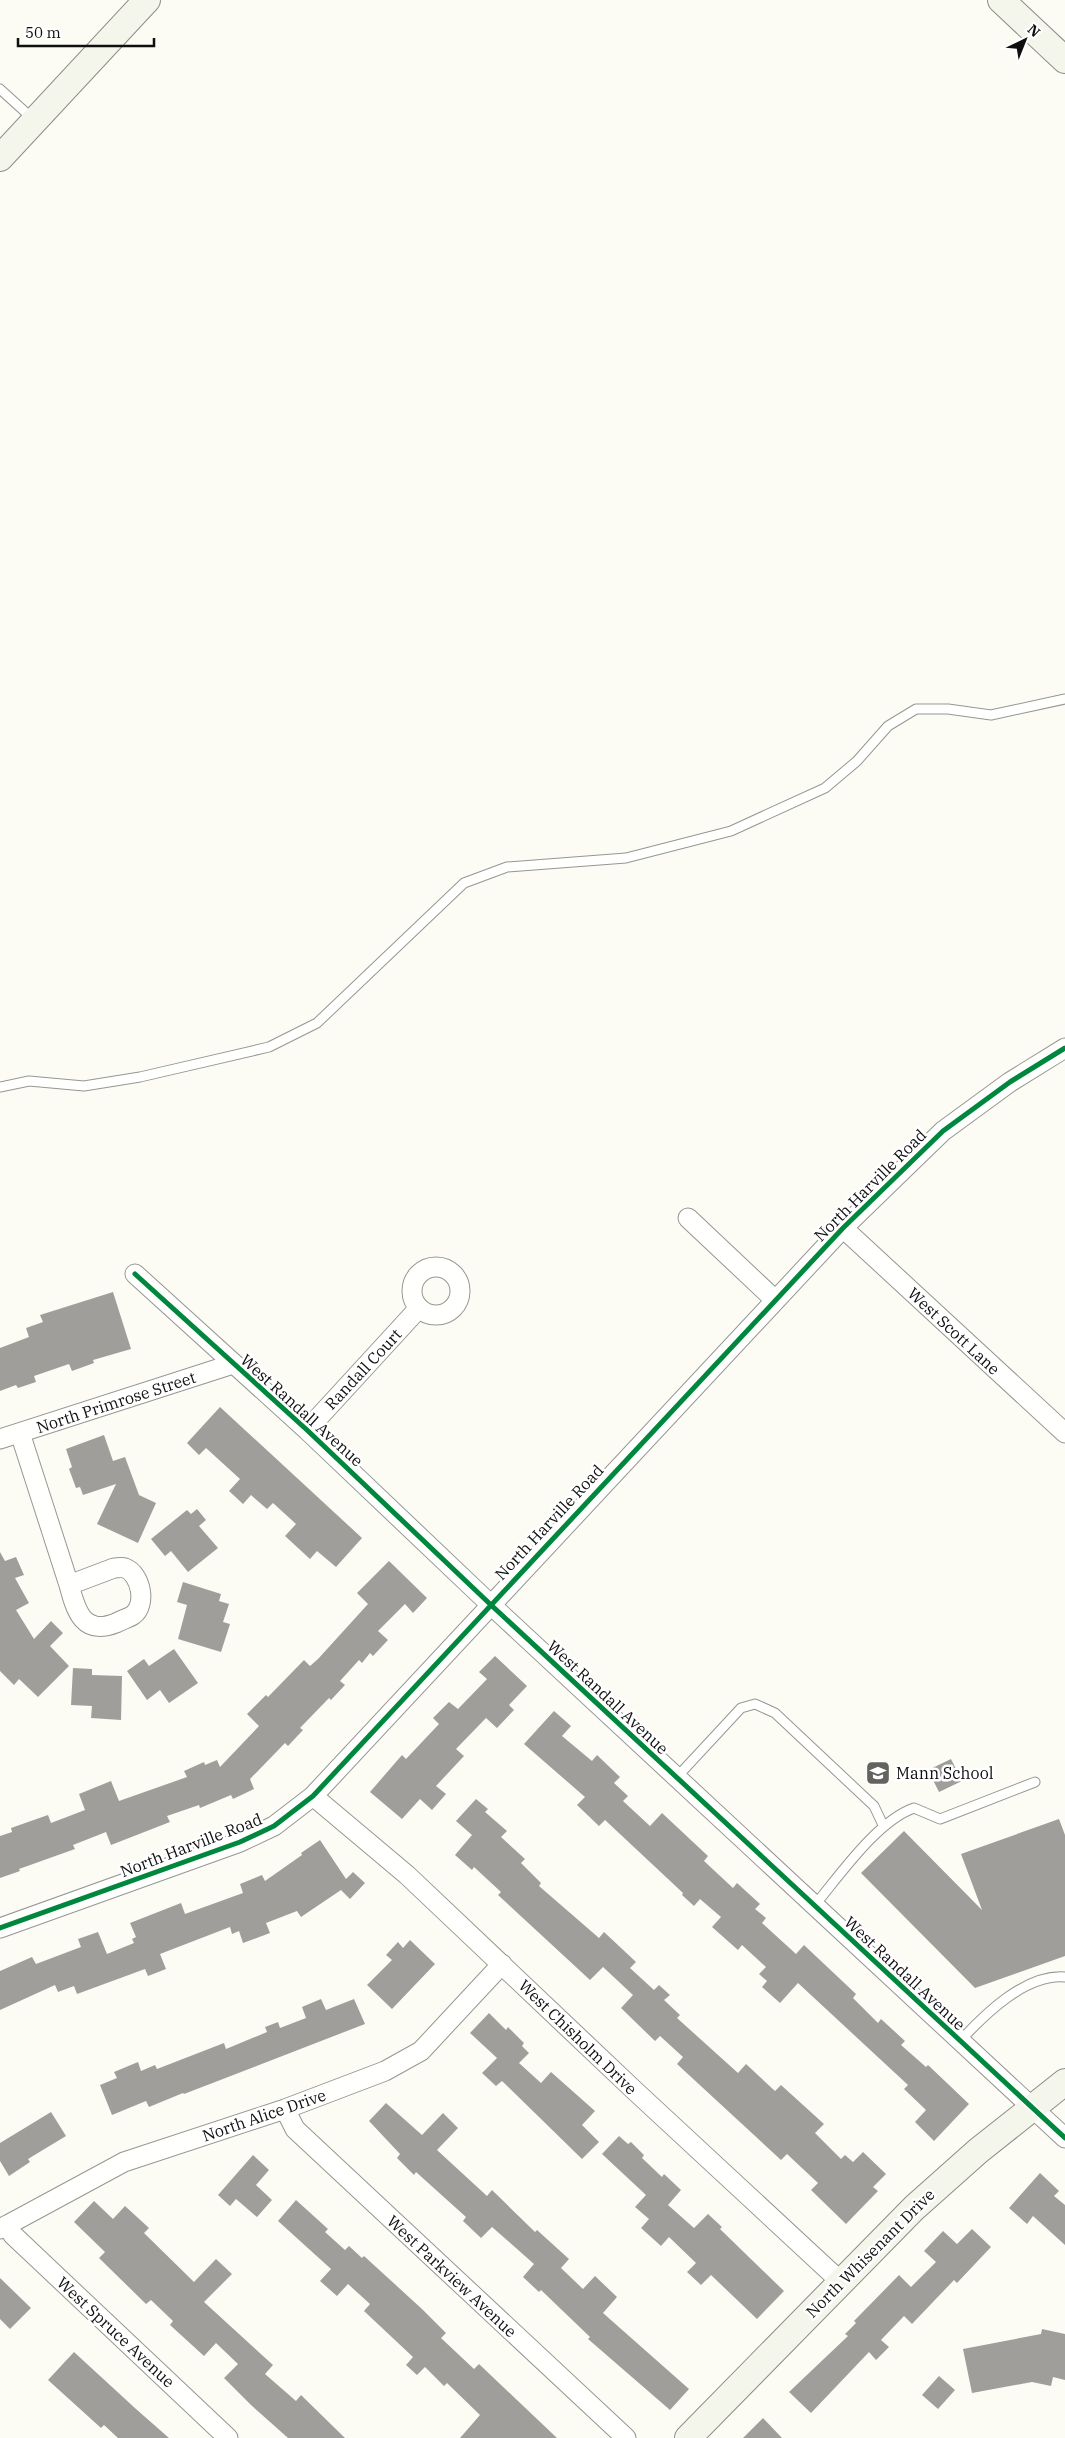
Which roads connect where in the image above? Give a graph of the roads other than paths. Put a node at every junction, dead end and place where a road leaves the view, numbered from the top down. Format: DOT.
graph roads {
  1 [pos="147,0"];
  2 [pos="1001,0"];
  3 [pos="1065,60"];
  4 [pos="0,89"];
  5 [pos="34,121"];
  6 [pos="0,158"];
  7 [pos="1065,699"];
  8 [pos="1065,1048"];
  9 [pos="0,1087"];
  10 [pos="688,1218"];
  11 [pos="843,1228"];
  12 [pos="135,1274"];
  13 [pos="775,1300"];
  14 [pos="419,1308"];
  15 [pos="233,1364"];
  16 [pos="307,1430"];
  17 [pos="20,1433"];
  18 [pos="1065,1433"];
  19 [pos="0,1439"];
  20 [pos="69,1584"];
  21 [pos="490,1604"];
  22 [pos="676,1778"];
  23 [pos="1035,1782"];
  24 [pos="313,1796"];
  25 [pos="883,1825"];
  26 [pos="814,1906"];
  27 [pos="0,1928"];
  28 [pos="502,1964"];
  29 [pos="1065,1977"];
  30 [pos="960,2041"];
  31 [pos="1065,2082"];
  32 [pos="1032,2107"];
  33 [pos="285,2109"];
  34 [pos="1065,2138"];
  35 [pos="3,2227"];
  36 [pos="840,2281"];
  37 [pos="228,2438"];
  38 [pos="626,2438"];
  39 [pos="688,2438"];
  1 -- 5 [label="street"];
  2 -- 3 [label="street"];
  4 -- 5 [label="lane"];
  5 -- 6 [label="street"];
  7 -- 9 [label="lane"];
  8 -- 11 [label="street, North Harville Road"];
  10 -- 13 [label="street"];
  11 -- 13 [label="street, North Harville Road"];
  11 -- 18 [label="street, West Scott Lane"];
  12 -- 15 [label="street, West Randall Avenue"];
  13 -- 21 [label="street, North Harville Road"];
  14 -- 16 [label="street, Randall Court"];
  15 -- 16 [label="street, West Randall Avenue"];
  15 -- 17 [label="street, North Primrose Street"];
  16 -- 21 [label="street, West Randall Avenue"];
  17 -- 19 [label="street, North Primrose Street"];
  17 -- 20 [label="street"];
  21 -- 22 [label="street, West Randall Avenue"];
  21 -- 24 [label="street, North Harville Road"];
  22 -- 25 [label="lane"];
  22 -- 26 [label="street, West Randall Avenue"];
  23 -- 25 [label="lane"];
  24 -- 27 [label="street, North Harville Road"];
  24 -- 28 [label="street, West Chisholm Drive"];
  25 -- 26 [label="lane"];
  26 -- 30 [label="street, West Randall Avenue"];
  28 -- 33 [label="street, North Alice Drive"];
  28 -- 36 [label="street, West Chisholm Drive"];
  29 -- 30 [label="lane"];
  30 -- 32 [label="street, West Randall Avenue"];
  31 -- 32 [label="street, North Whisenant Drive"];
  32 -- 34 [label="street, West Randall Avenue"];
  32 -- 36 [label="street, North Whisenant Drive"];
  33 -- 35 [label="street, North Alice Drive"];
  33 -- 38 [label="street, West Parkview Avenue"];
  35 -- 37 [label="street, West Spruce Avenue"];
  36 -- 39 [label="street, North Whisenant Drive"];
}
